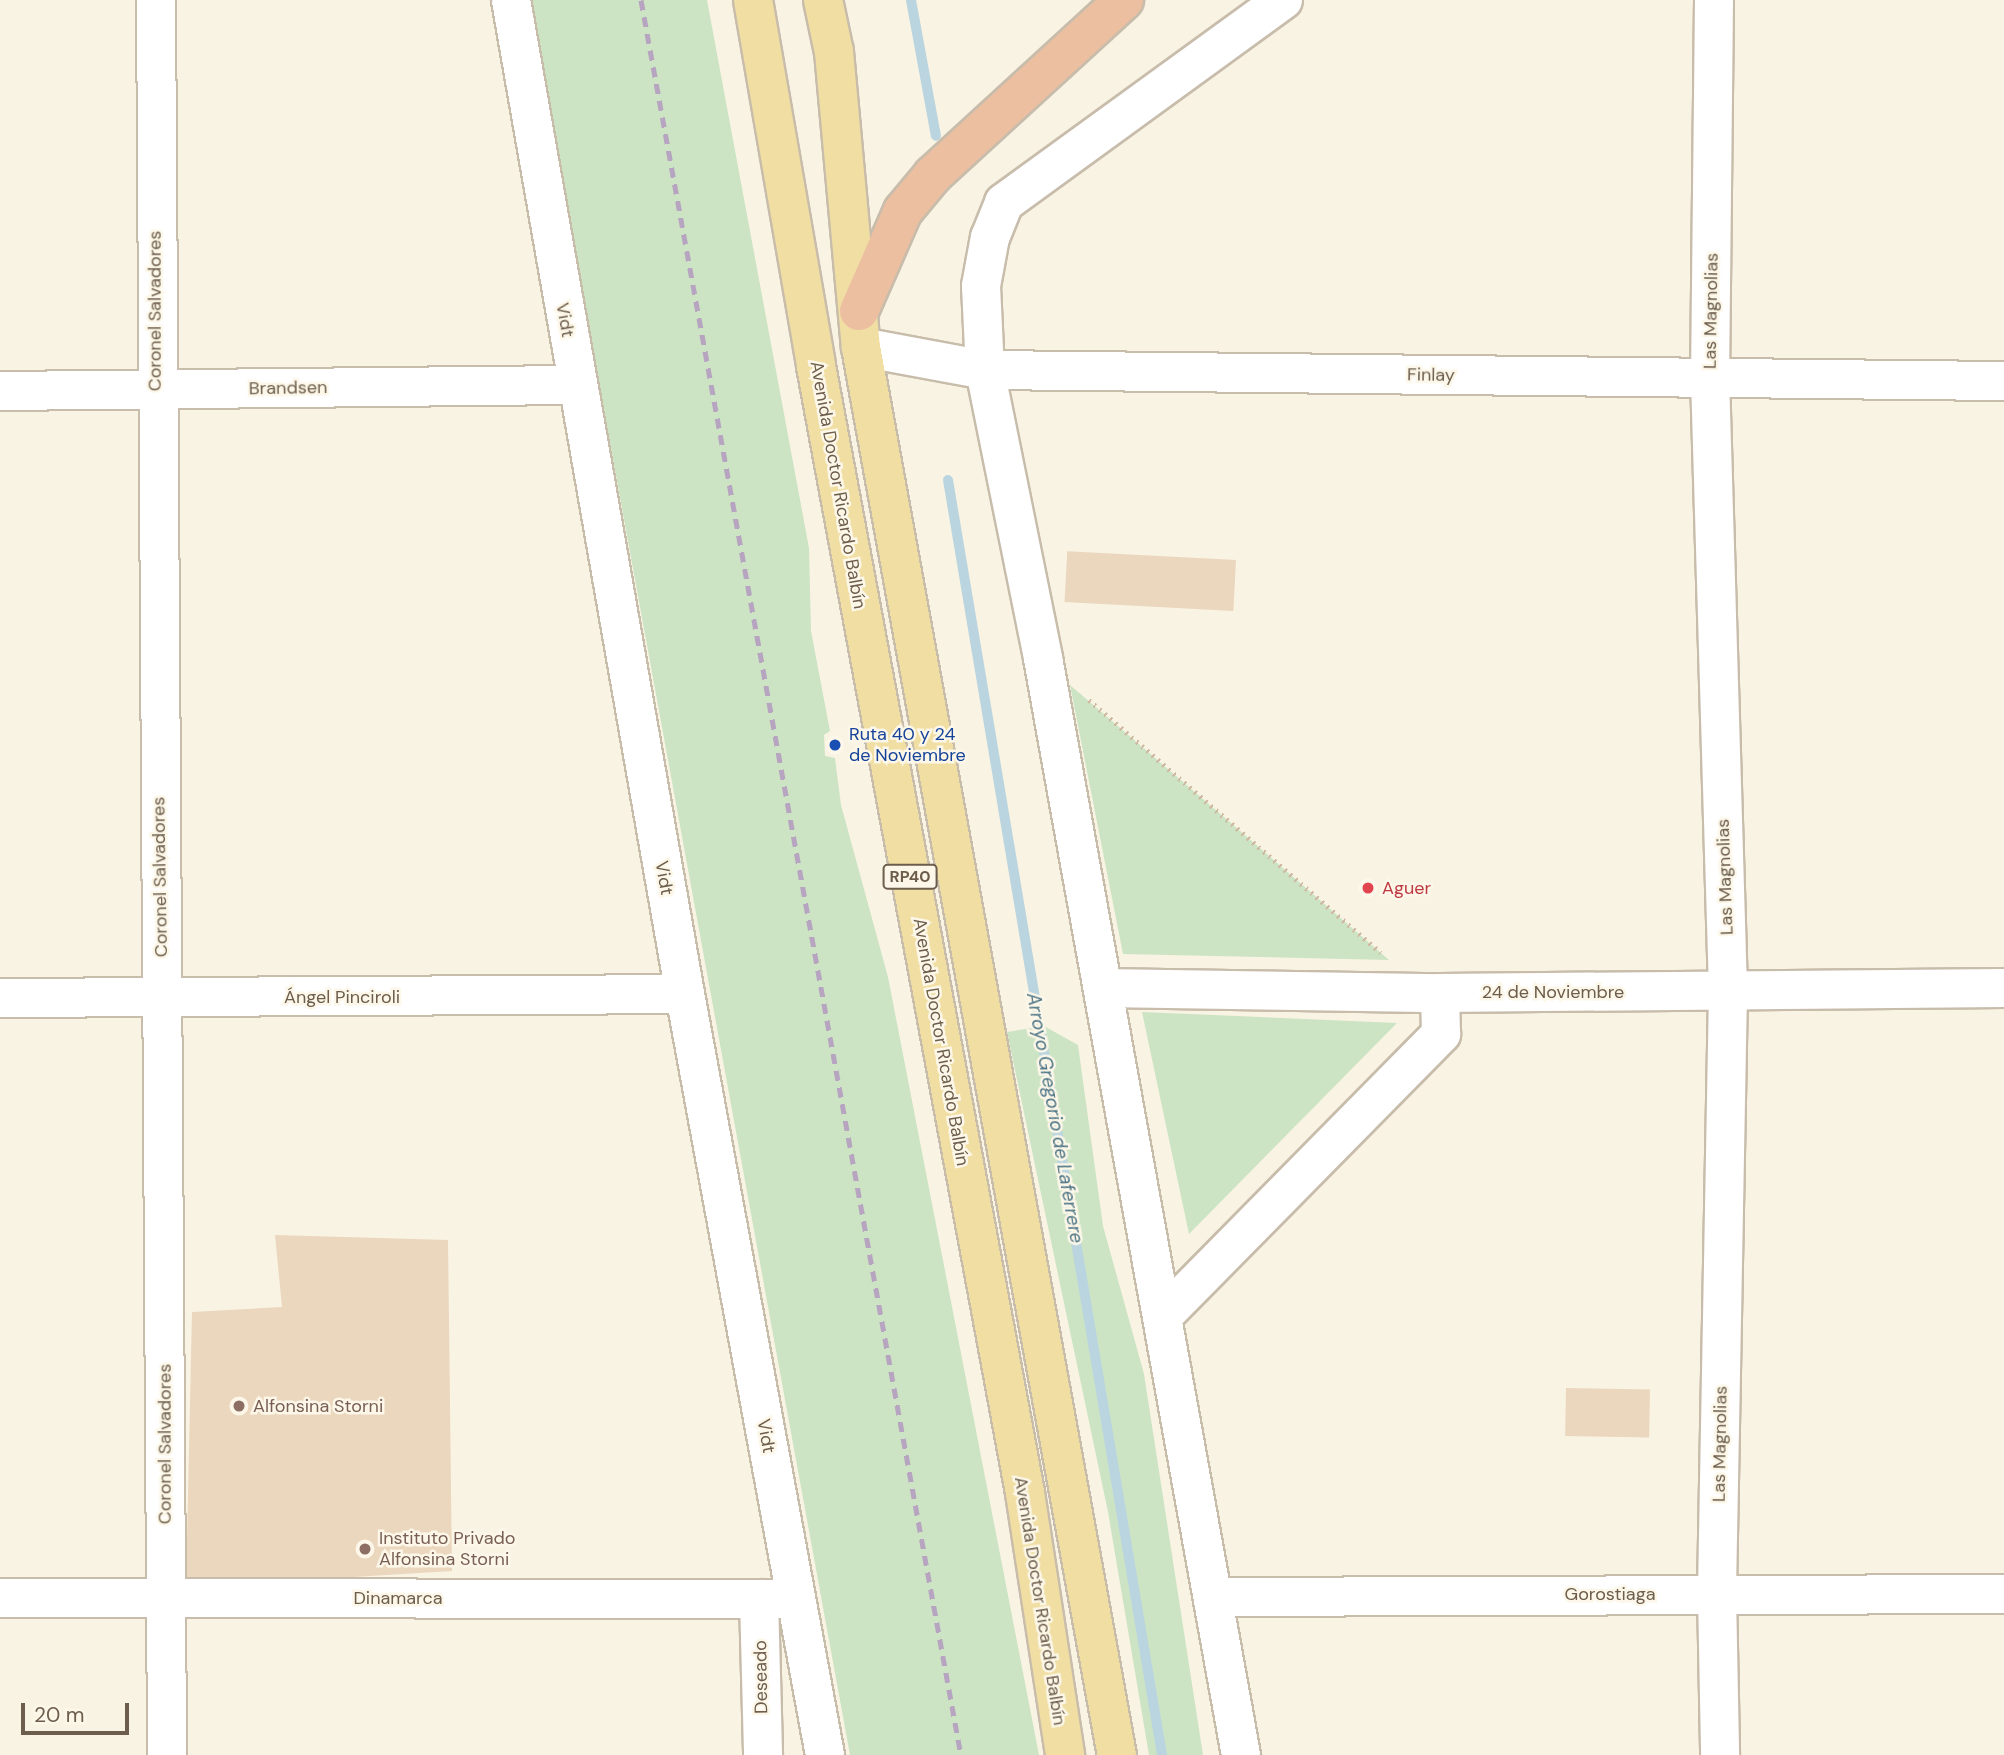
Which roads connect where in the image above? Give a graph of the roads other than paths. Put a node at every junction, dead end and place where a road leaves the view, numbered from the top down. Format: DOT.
graph roads {
  1 [pos="156,0"];
  2 [pos="511,0"];
  3 [pos="753,0"];
  4 [pos="823,0"];
  5 [pos="1124,0"];
  6 [pos="1283,0"];
  7 [pos="1714,0"];
  8 [pos="860,329"];
  9 [pos="985,370"];
  10 [pos="1710,377"];
  11 [pos="2004,382"];
  12 [pos="576,385"];
  13 [pos="155,389"];
  14 [pos="0,391"];
  15 [pos="1103,988"];
  16 [pos="2004,988"];
  17 [pos="1728,991"];
  18 [pos="1440,993"];
  19 [pos="685,994"];
  20 [pos="0,998"];
  21 [pos="162,998"];
  22 [pos="1164,1315"];
  23 [pos="1717,1593"];
  24 [pos="2004,1594"];
  25 [pos="166,1597"];
  26 [pos="1216,1597"];
  27 [pos="0,1598"];
  28 [pos="778,1599"];
  29 [pos="167,1755"];
  30 [pos="763,1755"];
  31 [pos="825,1755"];
  32 [pos="1065,1755"];
  33 [pos="1116,1755"];
  34 [pos="1241,1755"];
  35 [pos="1720,1755"];
  1 -- 13 [label="street, Coronel Salvadores"];
  2 -- 12 [label="street, Vidt"];
  3 -- 32 [label="main road, Avenida Doctor Ricardo Balbín / RP40"];
  4 -- 8 [label="main road, RP40"];
  5 -- 8 [label="highway"];
  6 -- 9 [label="street"];
  7 -- 10 [label="street, Las Magnolias"];
  8 -- 9 [label="street, Finlay"];
  8 -- 33 [label="main road, RP40"];
  9 -- 10 [label="street, Finlay"];
  9 -- 15 [label="street"];
  10 -- 11 [label="street, Finlay"];
  10 -- 17 [label="street, Las Magnolias"];
  12 -- 13 [label="street, Brandsen"];
  12 -- 19 [label="street, Vidt"];
  13 -- 14 [label="street, Brandsen"];
  13 -- 21 [label="street, Coronel Salvadores"];
  15 -- 18 [label="street, 24 de Noviembre"];
  15 -- 22 [label="street"];
  16 -- 17 [label="street, 24 de Noviembre"];
  17 -- 18 [label="street, 24 de Noviembre"];
  17 -- 23 [label="street, Las Magnolias"];
  18 -- 22 [label="street"];
  19 -- 21 [label="street, Ángel Pinciroli"];
  19 -- 28 [label="street, Vidt"];
  20 -- 21 [label="street, Ángel Pinciroli"];
  21 -- 25 [label="street, Coronel Salvadores"];
  22 -- 26 [label="street"];
  23 -- 24 [label="street, Gorostiaga"];
  23 -- 26 [label="street, Gorostiaga"];
  23 -- 35 [label="street, Las Magnolias"];
  25 -- 27 [label="street, Dinamarca"];
  25 -- 28 [label="street, Dinamarca"];
  25 -- 29 [label="street, Coronel Salvadores"];
  26 -- 34 [label="street"];
  28 -- 30 [label="street, Deseado"];
  28 -- 31 [label="street, Vidt"];
}
